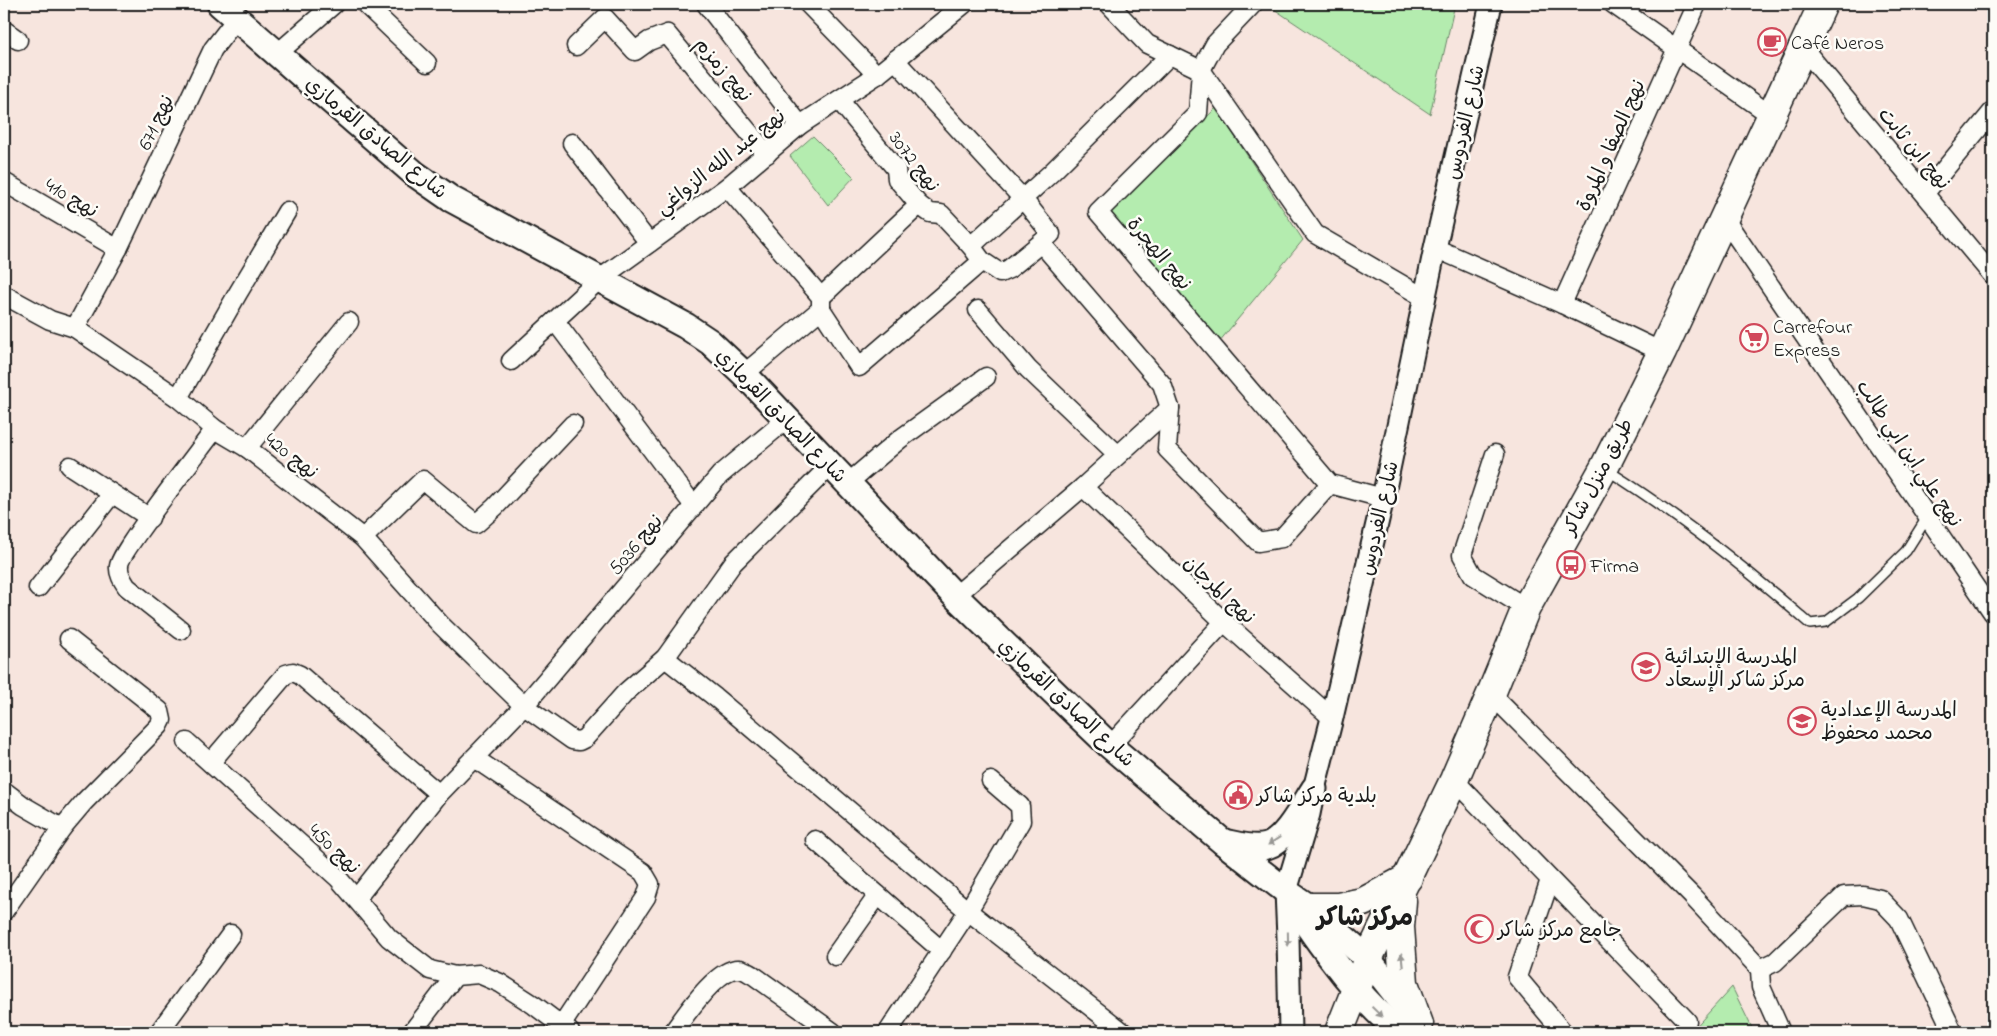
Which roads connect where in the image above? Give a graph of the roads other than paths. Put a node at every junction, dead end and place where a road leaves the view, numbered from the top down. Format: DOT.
graph roads {
  1 [pos="334,4"];
  2 [pos="365,4"];
  3 [pos="706,4"];
  4 [pos="808,4"];
  5 [pos="964,4"];
  6 [pos="1109,4"];
  7 [pos="1253,4"];
  8 [pos="1491,4"];
  9 [pos="1614,4"];
  10 [pos="1697,4"];
  11 [pos="1822,4"];
  12 [pos="229,11"];
  13 [pos="576,46"];
  14 [pos="1803,48"];
  15 [pos="1677,50"];
  16 [pos="278,53"];
  17 [pos="1170,55"];
  18 [pos="895,60"];
  19 [pos="427,63"];
  20 [pos="1201,70"];
  21 [pos="877,75"];
  22 [pos="839,100"];
  23 [pos="1993,111"];
  24 [pos="1772,116"];
  25 [pos="800,125"];
  26 [pos="572,143"];
  27 [pos="767,154"];
  28 [pos="4,182"];
  29 [pos="727,186"];
  30 [pos="1926,193"];
  31 [pos="1023,199"];
  32 [pos="919,205"];
  33 [pos="287,211"];
  34 [pos="1724,218"];
  35 [pos="1041,243"];
  36 [pos="649,244"];
  37 [pos="971,246"];
  38 [pos="1435,248"];
  39 [pos="118,249"];
  40 [pos="982,261"];
  41 [pos="1993,276"];
  42 [pos="601,278"];
  43 [pos="4,295"];
  44 [pos="1425,298"];
  45 [pos="821,303"];
  46 [pos="1562,304"];
  47 [pos="978,310"];
  48 [pos="555,321"];
  49 [pos="349,322"];
  50 [pos="75,328"];
  51 [pos="1662,352"];
  52 [pos="511,361"];
  53 [pos="744,374"];
  54 [pos="986,377"];
  55 [pos="178,398"];
  56 [pos="1170,408"];
  57 [pos="787,419"];
  58 [pos="573,424"];
  59 [pos="215,429"];
  60 [pos="247,448"];
  61 [pos="1117,454"];
  62 [pos="1494,454"];
  63 [pos="831,465"];
  64 [pos="70,466"];
  65 [pos="1604,468"];
  66 [pos="848,483"];
  67 [pos="1330,484"];
  68 [pos="1083,487"];
  69 [pos="112,494"];
  70 [pos="1383,498"];
  71 [pos="694,506"];
  72 [pos="1928,516"];
  73 [pos="150,518"];
  74 [pos="363,538"];
  75 [pos="38,588"];
  76 [pos="955,596"];
  77 [pos="1526,608"];
  78 [pos="1993,613"];
  79 [pos="1224,622"];
  80 [pos="181,630"];
  81 [pos="69,639"];
  82 [pos="666,658"];
  83 [pos="1491,694"];
  84 [pos="524,706"];
  85 [pos="1332,718"];
  86 [pos="187,742"];
  87 [pos="1110,746"];
  88 [pos="474,758"];
  89 [pos="211,762"];
  90 [pos="1454,780"];
  91 [pos="991,781"];
  92 [pos="1314,789"];
  93 [pos="4,791"];
  94 [pos="439,794"];
  95 [pos="62,828"];
  96 [pos="815,840"];
  97 [pos="1223,842"];
  98 [pos="1550,880"];
  99 [pos="1406,881"];
  100 [pos="878,895"];
  101 [pos="1295,898"];
  102 [pos="356,899"];
  103 [pos="4,911"];
  104 [pos="968,911"];
  105 [pos="231,934"];
  106 [pos="942,951"];
  107 [pos="835,956"];
  108 [pos="1368,960"];
  109 [pos="1760,969"];
  110 [pos="455,976"];
  111 [pos="1356,990"];
  112 [pos="1687,1021"];
  113 [pos="566,1029"];
  114 [pos="1415,1029"];
  115 [pos="159,1032"];
  116 [pos="412,1032"];
  117 [pos="673,1032"];
  118 [pos="833,1032"];
  119 [pos="888,1032"];
  120 [pos="1123,1032"];
  121 [pos="1290,1032"];
  122 [pos="1339,1032"];
  123 [pos="1563,1032"];
  124 [pos="1781,1032"];
  125 [pos="1953,1032"];
  1 -- 16 [label="street"];
  2 -- 19 [label="street"];
  3 -- 25 [label="street"];
  4 -- 21 [label="street"];
  5 -- 18 [label="street, نهج عبد الله الزواغي"];
  6 -- 17 [label="street"];
  7 -- 20 [label="street, نهج الهجرة"];
  8 -- 38 [label="street, شارع الفردوس"];
  9 -- 15 [label="street"];
  10 -- 15 [label="street, نهج الصفا و المروة"];
  11 -- 14 [label="main road, طريق منزل شاكر"];
  12 -- 16 [label="main road, شارع الصادق القرمازي"];
  12 -- 39 [label="street, نهج 671"];
  13 -- 27 [label="street, نهج زمزم"];
  14 -- 24 [label="main road, طريق منزل شاكر"];
  14 -- 30 [label="street, نهج ابن ثابت"];
  15 -- 24 [label="street"];
  15 -- 46 [label="street, نهج الصفا و المروة"];
  16 -- 42 [label="main road, شارع الصادق القرمازي"];
  17 -- 20 [label="street"];
  17 -- 31 [label="street"];
  18 -- 21 [label="street, نهج عبد الله الزواغي"];
  18 -- 31 [label="street"];
  20 -- 44 [label="street"];
  20 -- 67 [label="street, نهج الهجرة"];
  21 -- 22 [label="street, نهج عبد الله الزواغي"];
  22 -- 25 [label="street, نهج عبد الله الزواغي"];
  22 -- 32 [label="street, نهج 3072"];
  23 -- 30 [label="street"];
  24 -- 34 [label="main road, طريق منزل شاكر"];
  25 -- 27 [label="street, نهج عبد الله الزواغي"];
  26 -- 36 [label="street"];
  27 -- 29 [label="street, نهج عبد الله الزواغي"];
  28 -- 39 [label="street, نهج 410"];
  29 -- 36 [label="street, نهج عبد الله الزواغي"];
  29 -- 45 [label="street"];
  30 -- 41 [label="street, نهج ابن ثابت"];
  31 -- 35 [label="street"];
  31 -- 37 [label="street"];
  32 -- 37 [label="street, نهج 3072"];
  32 -- 45 [label="street"];
  33 -- 55 [label="street"];
  34 -- 51 [label="main road, طريق منزل شاكر"];
  34 -- 72 [label="street, نهج علي ابن ابي طالب"];
  35 -- 40 [label="street"];
  35 -- 56 [label="street"];
  36 -- 42 [label="street, نهج عبد الله الزواغي"];
  37 -- 40 [label="street, نهج 3072"];
  38 -- 44 [label="street, شارع الفردوس"];
  38 -- 46 [label="street"];
  39 -- 50 [label="street"];
  40 -- 45 [label="street"];
  42 -- 48 [label="street, نهج عبد الله الزواغي"];
  42 -- 53 [label="main road, شارع الصادق القرمازي"];
  43 -- 50 [label="street, نهج 420"];
  44 -- 70 [label="street, شارع الفردوس"];
  45 -- 53 [label="street"];
  46 -- 51 [label="street"];
  47 -- 61 [label="street"];
  48 -- 52 [label="street, نهج عبد الله الزواغي"];
  48 -- 71 [label="street"];
  49 -- 60 [label="street"];
  50 -- 55 [label="street, نهج 420"];
  51 -- 65 [label="main road, طريق منزل شاكر"];
  53 -- 57 [label="main road, شارع الصادق القرمازي"];
  54 -- 66 [label="street"];
  55 -- 59 [label="street, نهج 420"];
  56 -- 61 [label="street"];
  56 -- 67 [label="street"];
  57 -- 63 [label="main road, شارع الصادق القرمازي"];
  57 -- 71 [label="street, نهج 5036"];
  58 -- 74 [label="street"];
  59 -- 60 [label="street, نهج 420"];
  59 -- 73 [label="street"];
  60 -- 74 [label="street, نهج 420"];
  61 -- 68 [label="street"];
  62 -- 77 [label="street"];
  63 -- 66 [label="main road, شارع الصادق القرمازي"];
  63 -- 82 [label="street"];
  64 -- 69 [label="street"];
  65 -- 72 [label="lane"];
  65 -- 77 [label="main road, طريق منزل شاكر"];
  66 -- 76 [label="main road, شارع الصادق القرمازي"];
  67 -- 70 [label="street"];
  68 -- 76 [label="street"];
  68 -- 79 [label="street, نهج المرجان"];
  69 -- 73 [label="street"];
  69 -- 75 [label="street"];
  70 -- 85 [label="street, شارع الفردوس"];
  71 -- 84 [label="street, نهج 5036"];
  72 -- 78 [label="street, نهج علي ابن ابي طالب"];
  73 -- 80 [label="street"];
  74 -- 84 [label="street, نهج 420"];
  76 -- 87 [label="main road, شارع الصادق القرمازي"];
  77 -- 83 [label="main road, طريق منزل شاكر"];
  79 -- 85 [label="street, نهج المرجان"];
  79 -- 87 [label="street"];
  81 -- 95 [label="street"];
  82 -- 84 [label="street, نهج 420"];
  82 -- 104 [label="street"];
  83 -- 90 [label="main road, طريق منزل شاكر"];
  83 -- 109 [label="street"];
  84 -- 88 [label="street, نهج 5036"];
  85 -- 92 [label="street, شارع الفردوس"];
  86 -- 89 [label="street, نهج 450"];
  87 -- 97 [label="main road, شارع الصادق القرمازي"];
  88 -- 94 [label="street, نهج 5036"];
  88 -- 113 [label="street"];
  89 -- 94 [label="street"];
  89 -- 102 [label="street, نهج 450"];
  90 -- 98 [label="street"];
  90 -- 99 [label="main road, طريق منزل شاكر"];
  91 -- 104 [label="street"];
  92 -- 97 [label="main road, one-way"];
  92 -- 101 [label="street, شارع الفردوس"];
  93 -- 95 [label="street"];
  94 -- 102 [label="street, نهج 5036"];
  95 -- 103 [label="street"];
  96 -- 100 [label="street"];
  97 -- 101 [label="main road, شارع الصادق القرمازي"];
  98 -- 112 [label="street"];
  98 -- 123 [label="street"];
  99 -- 101 [label="main road"];
  99 -- 108 [label="main road, طريق منزل شاكر"];
  114 -- 99 [label="main road, one-way"];
  100 -- 106 [label="street"];
  100 -- 107 [label="street"];
  101 -- 108 [label="main road, شارع الصادق القرمازي"];
  101 -- 111 [label="main road, شارع الصادق القرمازي"];
  101 -- 121 [label="street, شارع الفردوس, one-way"];
  102 -- 110 [label="street, نهج 450"];
  104 -- 106 [label="street"];
  104 -- 120 [label="street"];
  105 -- 115 [label="street"];
  106 -- 119 [label="street"];
  108 -- 111 [label="main road, طريق منزل شاكر"];
  108 -- 114 [label="main road, شارع الصادق القرمازي"];
  109 -- 124 [label="street"];
  109 -- 125 [label="street"];
  110 -- 113 [label="street, نهج 450"];
  110 -- 116 [label="street"];
  111 -- 114 [label="main road, شارع الصادق القرمازي, one-way"];
  111 -- 122 [label="main road, طريق منزل شاكر"];
  117 -- 118 [label="street"];
}
